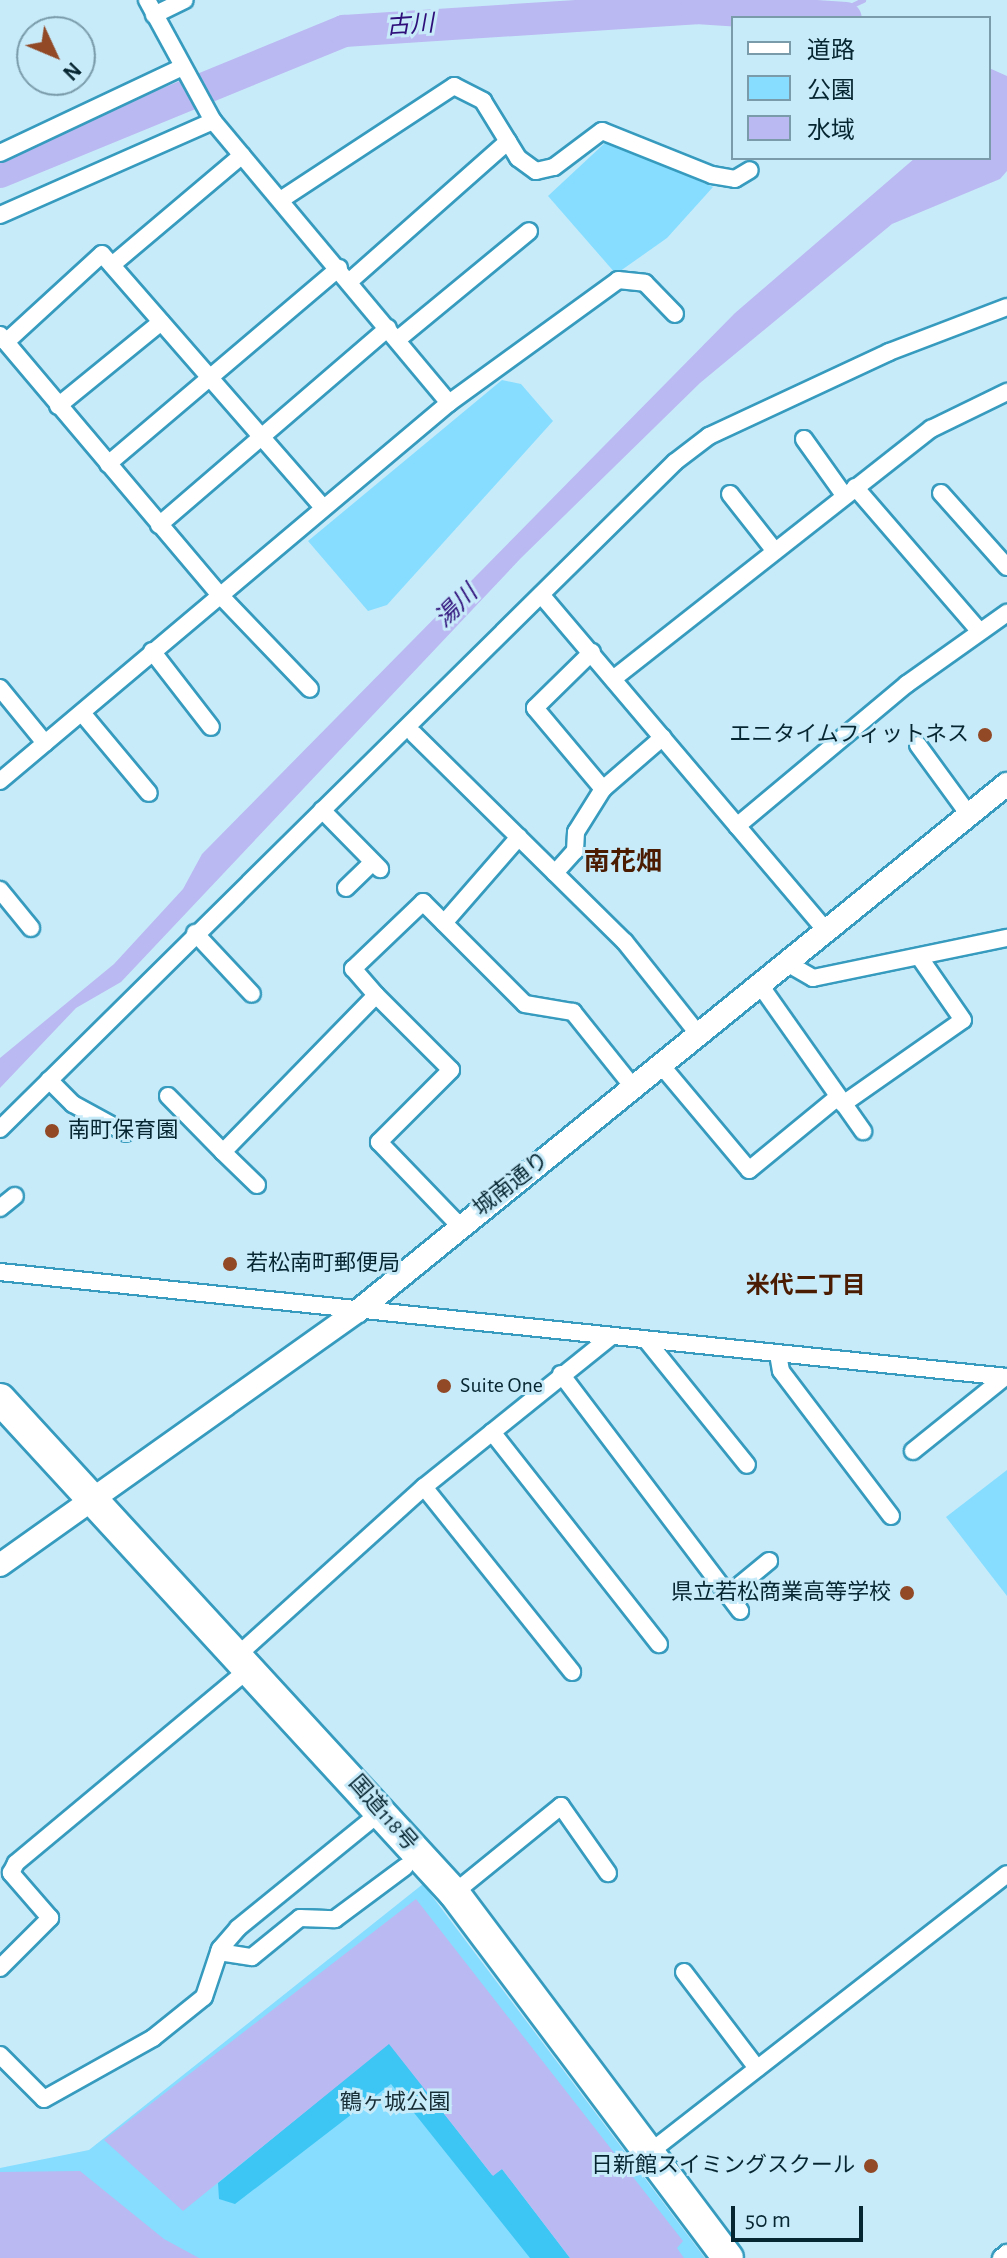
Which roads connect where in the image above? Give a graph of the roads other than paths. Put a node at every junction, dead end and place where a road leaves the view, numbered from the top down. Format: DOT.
graph roads {
  1 [pos="185,0"];
  2 [pos="150,8"];
  3 [pos="181,68"];
  4 [pos="213,121"];
  5 [pos="508,141"];
  6 [pos="0,153"];
  7 [pos="242,155"];
  8 [pos="750,170"];
  9 [pos="282,199"];
  10 [pos="0,215"];
  11 [pos="529,231"];
  12 [pos="112,265"];
  13 [pos="339,268"];
  14 [pos="350,281"];
  15 [pos="1007,307"];
  16 [pos="675,314"];
  17 [pos="161,322"];
  18 [pos="393,334"];
  19 [pos="3,338"];
  20 [pos="211,379"];
  21 [pos="1006,394"];
  22 [pos="449,403"];
  23 [pos="58,406"];
  24 [pos="262,438"];
  25 [pos="804,439"];
  26 [pos="108,464"];
  27 [pos="850,491"];
  28 [pos="941,493"];
  29 [pos="730,494"];
  30 [pos="321,505"];
  31 [pos="159,525"];
  32 [pos="774,550"];
  33 [pos="1007,567"];
  34 [pos="217,592"];
  35 [pos="543,597"];
  36 [pos="1007,613"];
  37 [pos="980,632"];
  38 [pos="152,651"];
  39 [pos="592,652"];
  40 [pos="613,679"];
  41 [pos="0,688"];
  42 [pos="310,689"];
  43 [pos="82,713"];
  44 [pos="211,727"];
  45 [pos="414,734"];
  46 [pos="663,737"];
  47 [pos="45,743"];
  48 [pos="918,745"];
  49 [pos="0,781"];
  50 [pos="1007,784"];
  51 [pos="603,789"];
  52 [pos="149,793"];
  53 [pos="322,810"];
  54 [pos="969,815"];
  55 [pos="737,826"];
  56 [pos="519,837"];
  57 [pos="555,873"];
  58 [pos="346,888"];
  59 [pos="0,890"];
  60 [pos="444,923"];
  61 [pos="31,928"];
  62 [pos="826,931"];
  63 [pos="195,933"];
  64 [pos="1007,938"];
  65 [pos="920,958"];
  66 [pos="787,963"];
  67 [pos="760,985"];
  68 [pos="252,994"];
  69 [pos="376,995"];
  70 [pos="699,1035"];
  71 [pos="661,1065"];
  72 [pos="49,1080"];
  73 [pos="633,1087"];
  74 [pos="168,1096"];
  75 [pos="841,1100"];
  76 [pos="0,1129"];
  77 [pos="863,1131"];
  78 [pos="126,1133"];
  79 [pos="223,1152"];
  80 [pos="257,1185"];
  81 [pos="15,1196"];
  82 [pos="0,1208"];
  83 [pos="459,1225"];
  84 [pos="0,1272"];
  85 [pos="358,1311"];
  86 [pos="609,1338"];
  87 [pos="647,1341"];
  88 [pos="778,1354"];
  89 [pos="561,1374"];
  90 [pos="1006,1377"];
  91 [pos="0,1399"];
  92 [pos="492,1432"];
  93 [pos="913,1451"];
  94 [pos="747,1465"];
  95 [pos="424,1487"];
  96 [pos="92,1500"];
  97 [pos="891,1516"];
  98 [pos="769,1561"];
  99 [pos="0,1565"];
  100 [pos="729,1594"];
  101 [pos="740,1611"];
  102 [pos="659,1644"];
  103 [pos="245,1660"];
  104 [pos="572,1672"];
  105 [pos="382,1811"];
  106 [pos="405,1867"];
  107 [pos="608,1873"];
  108 [pos="1007,1874"];
  109 [pos="454,1893"];
  110 [pos="219,1952"];
  111 [pos="0,1968"];
  112 [pos="684,1972"];
  113 [pos="0,2055"];
  114 [pos="757,2068"];
  115 [pos="650,2152"];
  116 [pos="1007,2253"];
  117 [pos="728,2258"];
  118 [pos="1001,2258"];
  1 -- 2 [label="street"];
  2 -- 3 [label="street"];
  3 -- 4 [label="street"];
  3 -- 6 [label="street"];
  4 -- 7 [label="street"];
  4 -- 10 [label="street"];
  5 -- 8 [label="street"];
  5 -- 9 [label="street"];
  5 -- 14 [label="street"];
  7 -- 9 [label="street"];
  7 -- 12 [label="street"];
  9 -- 13 [label="street"];
  11 -- 18 [label="street"];
  12 -- 17 [label="street"];
  12 -- 19 [label="street"];
  13 -- 14 [label="street"];
  13 -- 20 [label="street"];
  14 -- 18 [label="street"];
  15 -- 35 [label="street"];
  16 -- 22 [label="street"];
  17 -- 20 [label="street"];
  17 -- 23 [label="street"];
  18 -- 22 [label="street"];
  18 -- 24 [label="street"];
  19 -- 23 [label="street"];
  20 -- 24 [label="street"];
  20 -- 26 [label="street"];
  21 -- 27 [label="street"];
  22 -- 30 [label="street"];
  23 -- 26 [label="street"];
  24 -- 30 [label="street"];
  24 -- 31 [label="street"];
  25 -- 27 [label="street"];
  26 -- 31 [label="street"];
  27 -- 32 [label="street"];
  27 -- 37 [label="street"];
  28 -- 33 [label="street"];
  29 -- 32 [label="street"];
  30 -- 34 [label="street"];
  31 -- 34 [label="street"];
  32 -- 40 [label="street"];
  34 -- 38 [label="street"];
  34 -- 42 [label="street"];
  35 -- 39 [label="street"];
  35 -- 53 [label="street"];
  36 -- 37 [label="street"];
  37 -- 55 [label="street"];
  38 -- 43 [label="street"];
  38 -- 44 [label="street"];
  39 -- 40 [label="street"];
  39 -- 51 [label="street"];
  40 -- 46 [label="street"];
  41 -- 47 [label="street"];
  43 -- 47 [label="street"];
  43 -- 52 [label="street"];
  45 -- 56 [label="street"];
  46 -- 51 [label="street"];
  46 -- 55 [label="street"];
  47 -- 49 [label="street"];
  48 -- 54 [label="street"];
  50 -- 54 [label="main road, 城南通り"];
  51 -- 57 [label="street"];
  53 -- 58 [label="street"];
  53 -- 63 [label="street"];
  54 -- 62 [label="main road, 城南通り"];
  55 -- 62 [label="street"];
  56 -- 57 [label="street"];
  56 -- 60 [label="street"];
  57 -- 70 [label="street"];
  59 -- 61 [label="street"];
  60 -- 69 [label="street"];
  60 -- 73 [label="street"];
  62 -- 66 [label="main road, 城南通り"];
  63 -- 68 [label="street"];
  63 -- 72 [label="street"];
  64 -- 65 [label="street"];
  65 -- 66 [label="street"];
  65 -- 75 [label="street"];
  66 -- 67 [label="main road, 城南通り"];
  67 -- 70 [label="main road, 城南通り"];
  67 -- 75 [label="street"];
  69 -- 79 [label="street"];
  69 -- 83 [label="street"];
  70 -- 71 [label="main road, 城南通り"];
  71 -- 73 [label="main road, 城南通り"];
  71 -- 75 [label="street"];
  72 -- 76 [label="street"];
  72 -- 78 [label="street"];
  73 -- 83 [label="main road, 城南通り"];
  74 -- 79 [label="street"];
  75 -- 77 [label="street"];
  79 -- 80 [label="street"];
  81 -- 82 [label="street"];
  83 -- 85 [label="main road, 城南通り"];
  84 -- 85 [label="street"];
  85 -- 86 [label="street"];
  85 -- 96 [label="main road, 城南通り"];
  86 -- 87 [label="street"];
  86 -- 89 [label="street"];
  87 -- 88 [label="street"];
  87 -- 94 [label="street"];
  88 -- 90 [label="street"];
  88 -- 97 [label="street"];
  89 -- 92 [label="street"];
  89 -- 100 [label="street"];
  90 -- 93 [label="street"];
  91 -- 96 [label="highway, 国道118号"];
  92 -- 95 [label="street"];
  92 -- 102 [label="street"];
  95 -- 103 [label="street"];
  95 -- 104 [label="street"];
  96 -- 99 [label="main road, 城南通り"];
  96 -- 103 [label="highway, 国道118号"];
  98 -- 100 [label="street"];
  100 -- 101 [label="street"];
  103 -- 105 [label="highway, 国道118号"];
  103 -- 111 [label="street"];
  105 -- 109 [label="highway, 国道118号"];
  105 -- 110 [label="street"];
  106 -- 110 [label="street"];
  107 -- 109 [label="street"];
  108 -- 114 [label="street"];
  109 -- 115 [label="highway, 国道118号"];
  110 -- 113 [label="street"];
  112 -- 114 [label="street"];
  114 -- 115 [label="street"];
  115 -- 117 [label="highway, 国道118号"];
  116 -- 118 [label="street"];
}
